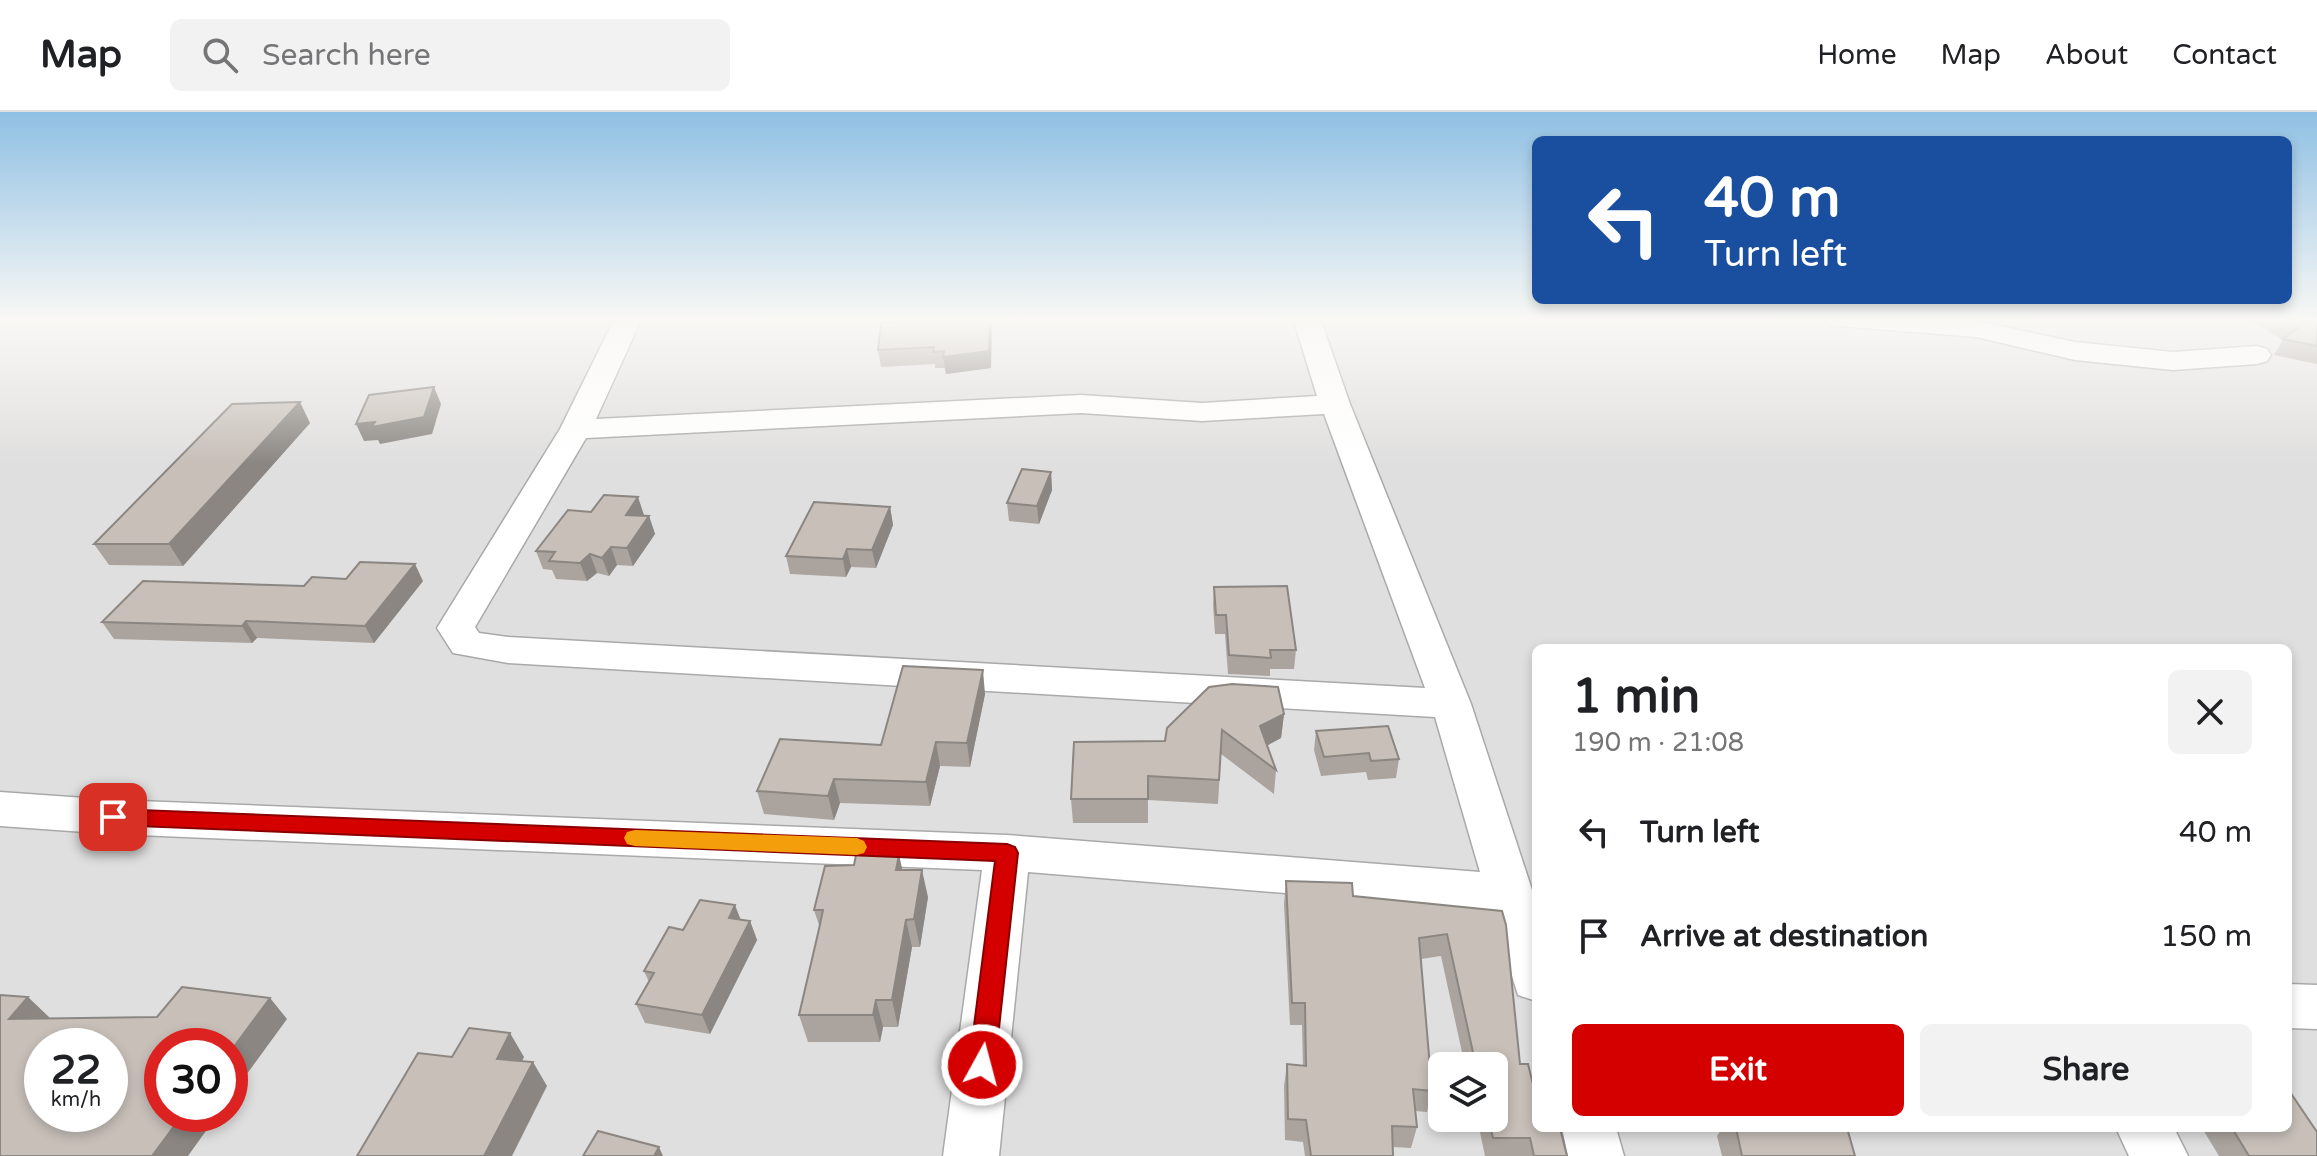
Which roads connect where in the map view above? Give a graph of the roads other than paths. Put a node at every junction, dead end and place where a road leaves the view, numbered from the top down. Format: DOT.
graph roads {
  1 [pos="605,367"];
  2 [pos="1323,367"];
  3 [pos="1335,404"];
  4 [pos="576,429"];
  5 [pos="1451,704"];
  6 [pos="0,809"];
  7 [pos="1007,853"];
  8 [pos="1510,893"];
  9 [pos="1532,967"];
  10 [pos="2292,1006"];
  11 [pos="2317,1007"];
  12 [pos="1590,1132"];
  13 [pos="2145,1132"];
  14 [pos="971,1156"];
  15 [pos="1596,1156"];
  16 [pos="2160,1156"];
  1 -- 4 [label="street"];
  2 -- 3 [label="street"];
  3 -- 4 [label="street"];
  3 -- 5 [label="street"];
  4 -- 5 [label="street"];
  5 -- 8 [label="street"];
  6 -- 7 [label="street"];
  7 -- 8 [label="street"];
  7 -- 14 [label="street"];
  8 -- 9 [label="street"];
  10 -- 11 [label="street"];
  12 -- 15 [label="street"];
  13 -- 16 [label="street"];
}
